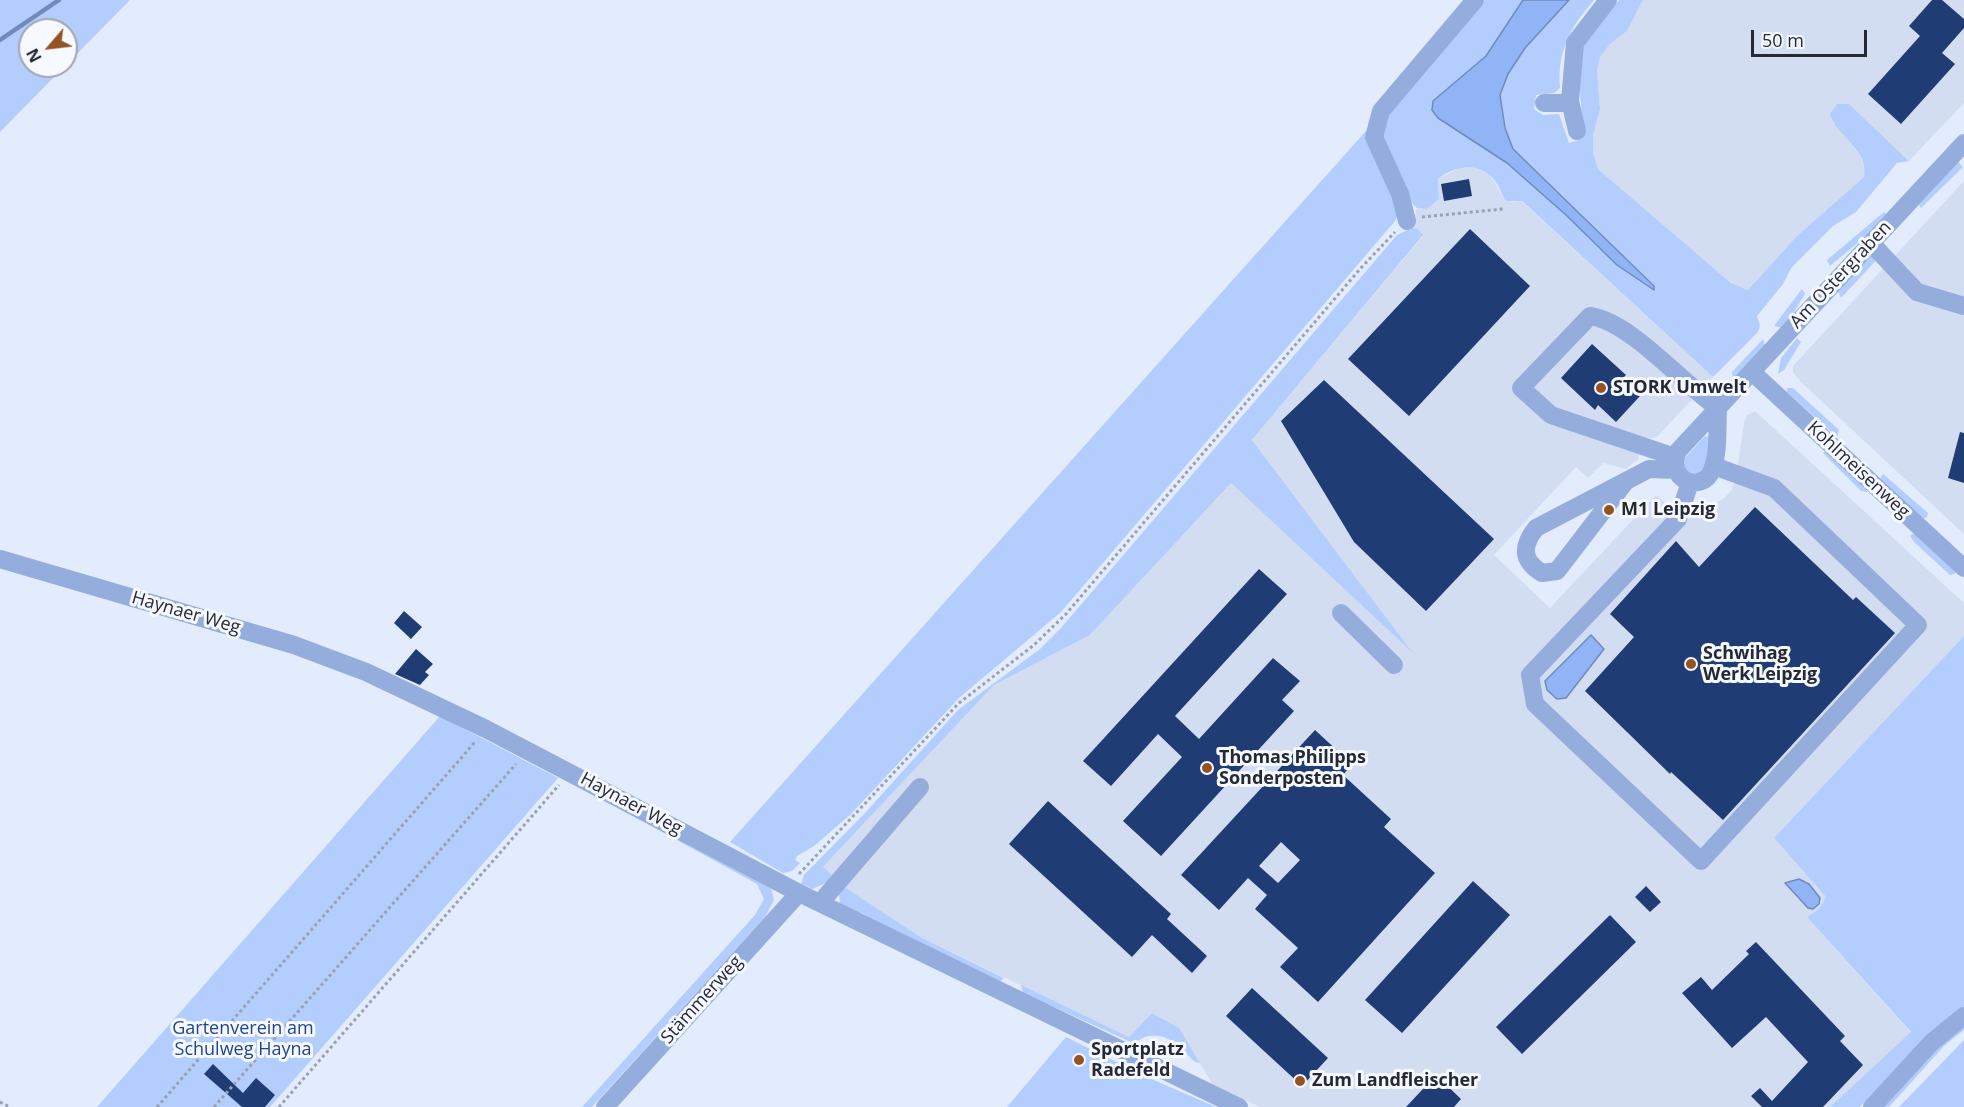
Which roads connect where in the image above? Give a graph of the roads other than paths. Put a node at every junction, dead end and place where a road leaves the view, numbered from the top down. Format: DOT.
graph roads {
  1 [pos="1475,0"];
  2 [pos="1608,0"];
  3 [pos="1544,103"];
  4 [pos="1570,103"];
  5 [pos="1577,132"];
  6 [pos="1964,143"];
  7 [pos="1407,221"];
  8 [pos="1871,243"];
  9 [pos="1964,306"];
  10 [pos="1752,372"];
  11 [pos="1718,408"];
  12 [pos="1675,464"];
  13 [pos="1714,466"];
  14 [pos="1626,481"];
  15 [pos="1690,482"];
  16 [pos="0,559"];
  17 [pos="1964,568"];
  18 [pos="1341,613"];
  19 [pos="1394,665"];
  20 [pos="920,787"];
  21 [pos="793,889"];
  22 [pos="820,903"];
  23 [pos="1964,1016"];
  24 [pos="605,1107"];
  25 [pos="1239,1107"];
  26 [pos="1872,1107"];
  1 -- 7 [label="street"];
  2 -- 4 [label="street"];
  3 -- 4 [label="street"];
  4 -- 5 [label="street"];
  6 -- 8 [label="street, Am Ostergraben"];
  8 -- 9 [label="street"];
  8 -- 10 [label="street, Am Ostergraben"];
  10 -- 11 [label="street, Am Ostergraben"];
  10 -- 17 [label="street, Kohlmeisenweg"];
  11 -- 12 [label="street, Am Ostergraben"];
  11 -- 12 [label="street"];
  11 -- 13 [label="street"];
  12 -- 14 [label="street"];
  12 -- 15 [label="street"];
  13 -- 15 [label="street"];
  13 -- 15 [label="street"];
  14 -- 14 [label="street"];
  16 -- 21 [label="street, Haynaer Weg"];
  18 -- 19 [label="street"];
  20 -- 22 [label="street"];
  21 -- 22 [label="street, Haynaer Weg"];
  21 -- 24 [label="street, Stämmerweg"];
  22 -- 25 [label="street, Haynaer Weg"];
  23 -- 26 [label="street"];
}
